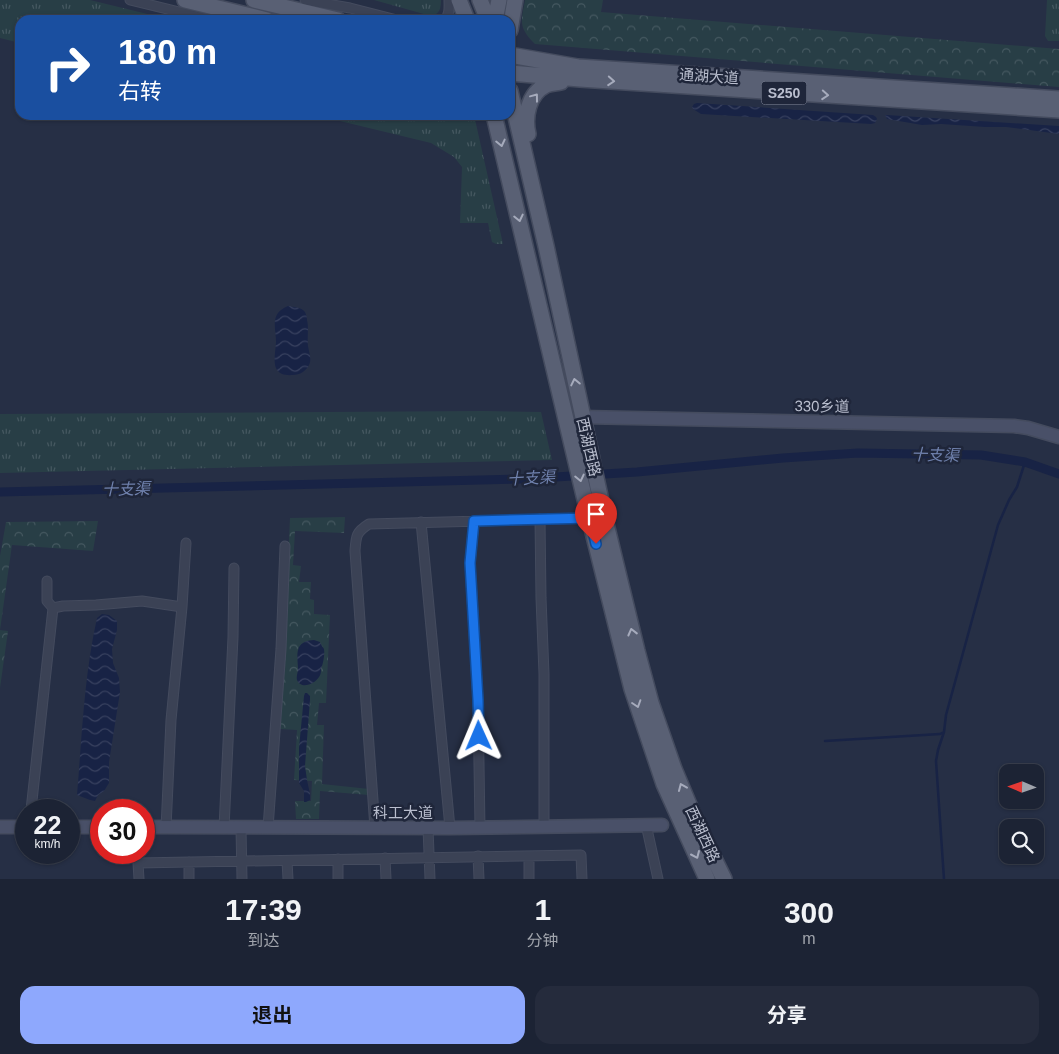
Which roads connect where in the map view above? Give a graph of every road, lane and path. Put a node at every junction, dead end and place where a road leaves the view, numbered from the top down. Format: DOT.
graph roads {
  1 [pos="130,0"];
  2 [pos="185,0"];
  3 [pos="254,0"];
  4 [pos="305,0"];
  5 [pos="449,0"];
  6 [pos="459,0"];
  7 [pos="480,0"];
  8 [pos="499,0"];
  9 [pos="516,0"];
  10 [pos="192,15"];
  11 [pos="239,15"];
  12 [pos="317,15"];
  13 [pos="377,15"];
  14 [pos="448,15"];
  15 [pos="465,15"];
  16 [pos="486,15"];
  17 [pos="496,15"];
  18 [pos="513,15"];
  19 [pos="515,56"];
  20 [pos="515,73"];
  21 [pos="580,79"];
  22 [pos="1059,99"];
  23 [pos="1059,110"];
  24 [pos="515,113"];
  25 [pos="495,120"];
  26 [pos="546,246"];
  27 [pos="582,417"];
  28 [pos="1059,437"];
  29 [pos="588,511"];
  30 [pos="540,519"];
  31 [pos="474,521"];
  32 [pos="420,522"];
  33 [pos="186,543"];
  34 [pos="285,546"];
  35 [pos="234,568"];
  36 [pos="46,581"];
  37 [pos="182,607"];
  38 [pos="53,608"];
  39 [pos="32,799"];
  40 [pos="662,825"];
  41 [pos="0,827"];
  42 [pos="15,827"];
  43 [pos="544,827"];
  44 [pos="155,828"];
  45 [pos="166,828"];
  46 [pos="224,828"];
  47 [pos="241,828"];
  48 [pos="268,828"];
  49 [pos="375,828"];
  50 [pos="428,828"];
  51 [pos="450,828"];
  52 [pos="480,828"];
  53 [pos="648,829"];
  54 [pos="478,856"];
  55 [pos="529,856"];
  56 [pos="385,858"];
  57 [pos="430,858"];
  58 [pos="338,859"];
  59 [pos="287,860"];
  60 [pos="241,861"];
  61 [pos="189,862"];
  62 [pos="139,879"];
  63 [pos="189,879"];
  64 [pos="242,879"];
  65 [pos="288,879"];
  66 [pos="338,879"];
  67 [pos="386,879"];
  68 [pos="430,879"];
  69 [pos="479,879"];
  70 [pos="529,879"];
  71 [pos="582,879"];
  72 [pos="658,879"];
  73 [pos="707,879"];
  74 [pos="724,879"];
  1 -- 10 [label="street"];
  2 -- 11 [label="main road"];
  3 -- 12 [label="main road"];
  4 -- 13 [label="street"];
  5 -- 14 [label="street"];
  6 -- 15 [label="main road"];
  7 -- 16 [label="main road"];
  8 -- 17 [label="main road"];
  9 -- 18 [label="main road"];
  19 -- 22 [label="main road, 通湖大道 / S250"];
  20 -- 21 [label="main road, 通湖大道 / S250"];
  21 -- 23 [label="main road, 通湖大道 / S250, one-way"];
  26 -- 21 [label="main road, one-way"];
  24 -- 26 [label="main road, 西湖西路"];
  25 -- 29 [label="main road, 西湖西路, one-way"];
  27 -- 26 [label="main road, 西湖西路, one-way"];
  27 -- 28 [label="street, 330乡道"];
  74 -- 27 [label="main road, 西湖西路, one-way"];
  29 -- 30 [label="street"];
  29 -- 73 [label="main road, 西湖西路, one-way"];
  30 -- 31 [label="street"];
  30 -- 43 [label="street"];
  31 -- 32 [label="street"];
  31 -- 52 [label="street"];
  32 -- 49 [label="street"];
  32 -- 51 [label="street"];
  33 -- 37 [label="street"];
  34 -- 48 [label="street"];
  35 -- 46 [label="street"];
  36 -- 38 [label="street"];
  37 -- 38 [label="street"];
  37 -- 45 [label="street"];
  38 -- 39 [label="street"];
  40 -- 43 [label="street, 科工大道"];
  41 -- 42 [label="street"];
  43 -- 52 [label="street, 科工大道"];
  44 -- 45 [label="street, 科工大道"];
  45 -- 46 [label="street, 科工大道"];
  46 -- 47 [label="street, 科工大道"];
  47 -- 48 [label="street, 科工大道"];
  47 -- 60 [label="street"];
  48 -- 49 [label="street, 科工大道"];
  49 -- 50 [label="street, 科工大道"];
  50 -- 51 [label="street, 科工大道"];
  50 -- 57 [label="street"];
  51 -- 52 [label="street, 科工大道"];
  53 -- 72 [label="street"];
  54 -- 55 [label="street"];
  54 -- 57 [label="street"];
  54 -- 69 [label="street"];
  55 -- 70 [label="street"];
  55 -- 71 [label="street"];
  56 -- 57 [label="street"];
  56 -- 58 [label="street"];
  56 -- 67 [label="street"];
  57 -- 68 [label="street"];
  58 -- 59 [label="street"];
  58 -- 66 [label="street"];
  59 -- 60 [label="street"];
  59 -- 65 [label="street"];
  60 -- 61 [label="street"];
  60 -- 64 [label="street"];
  61 -- 62 [label="street"];
  61 -- 63 [label="street"];
}
